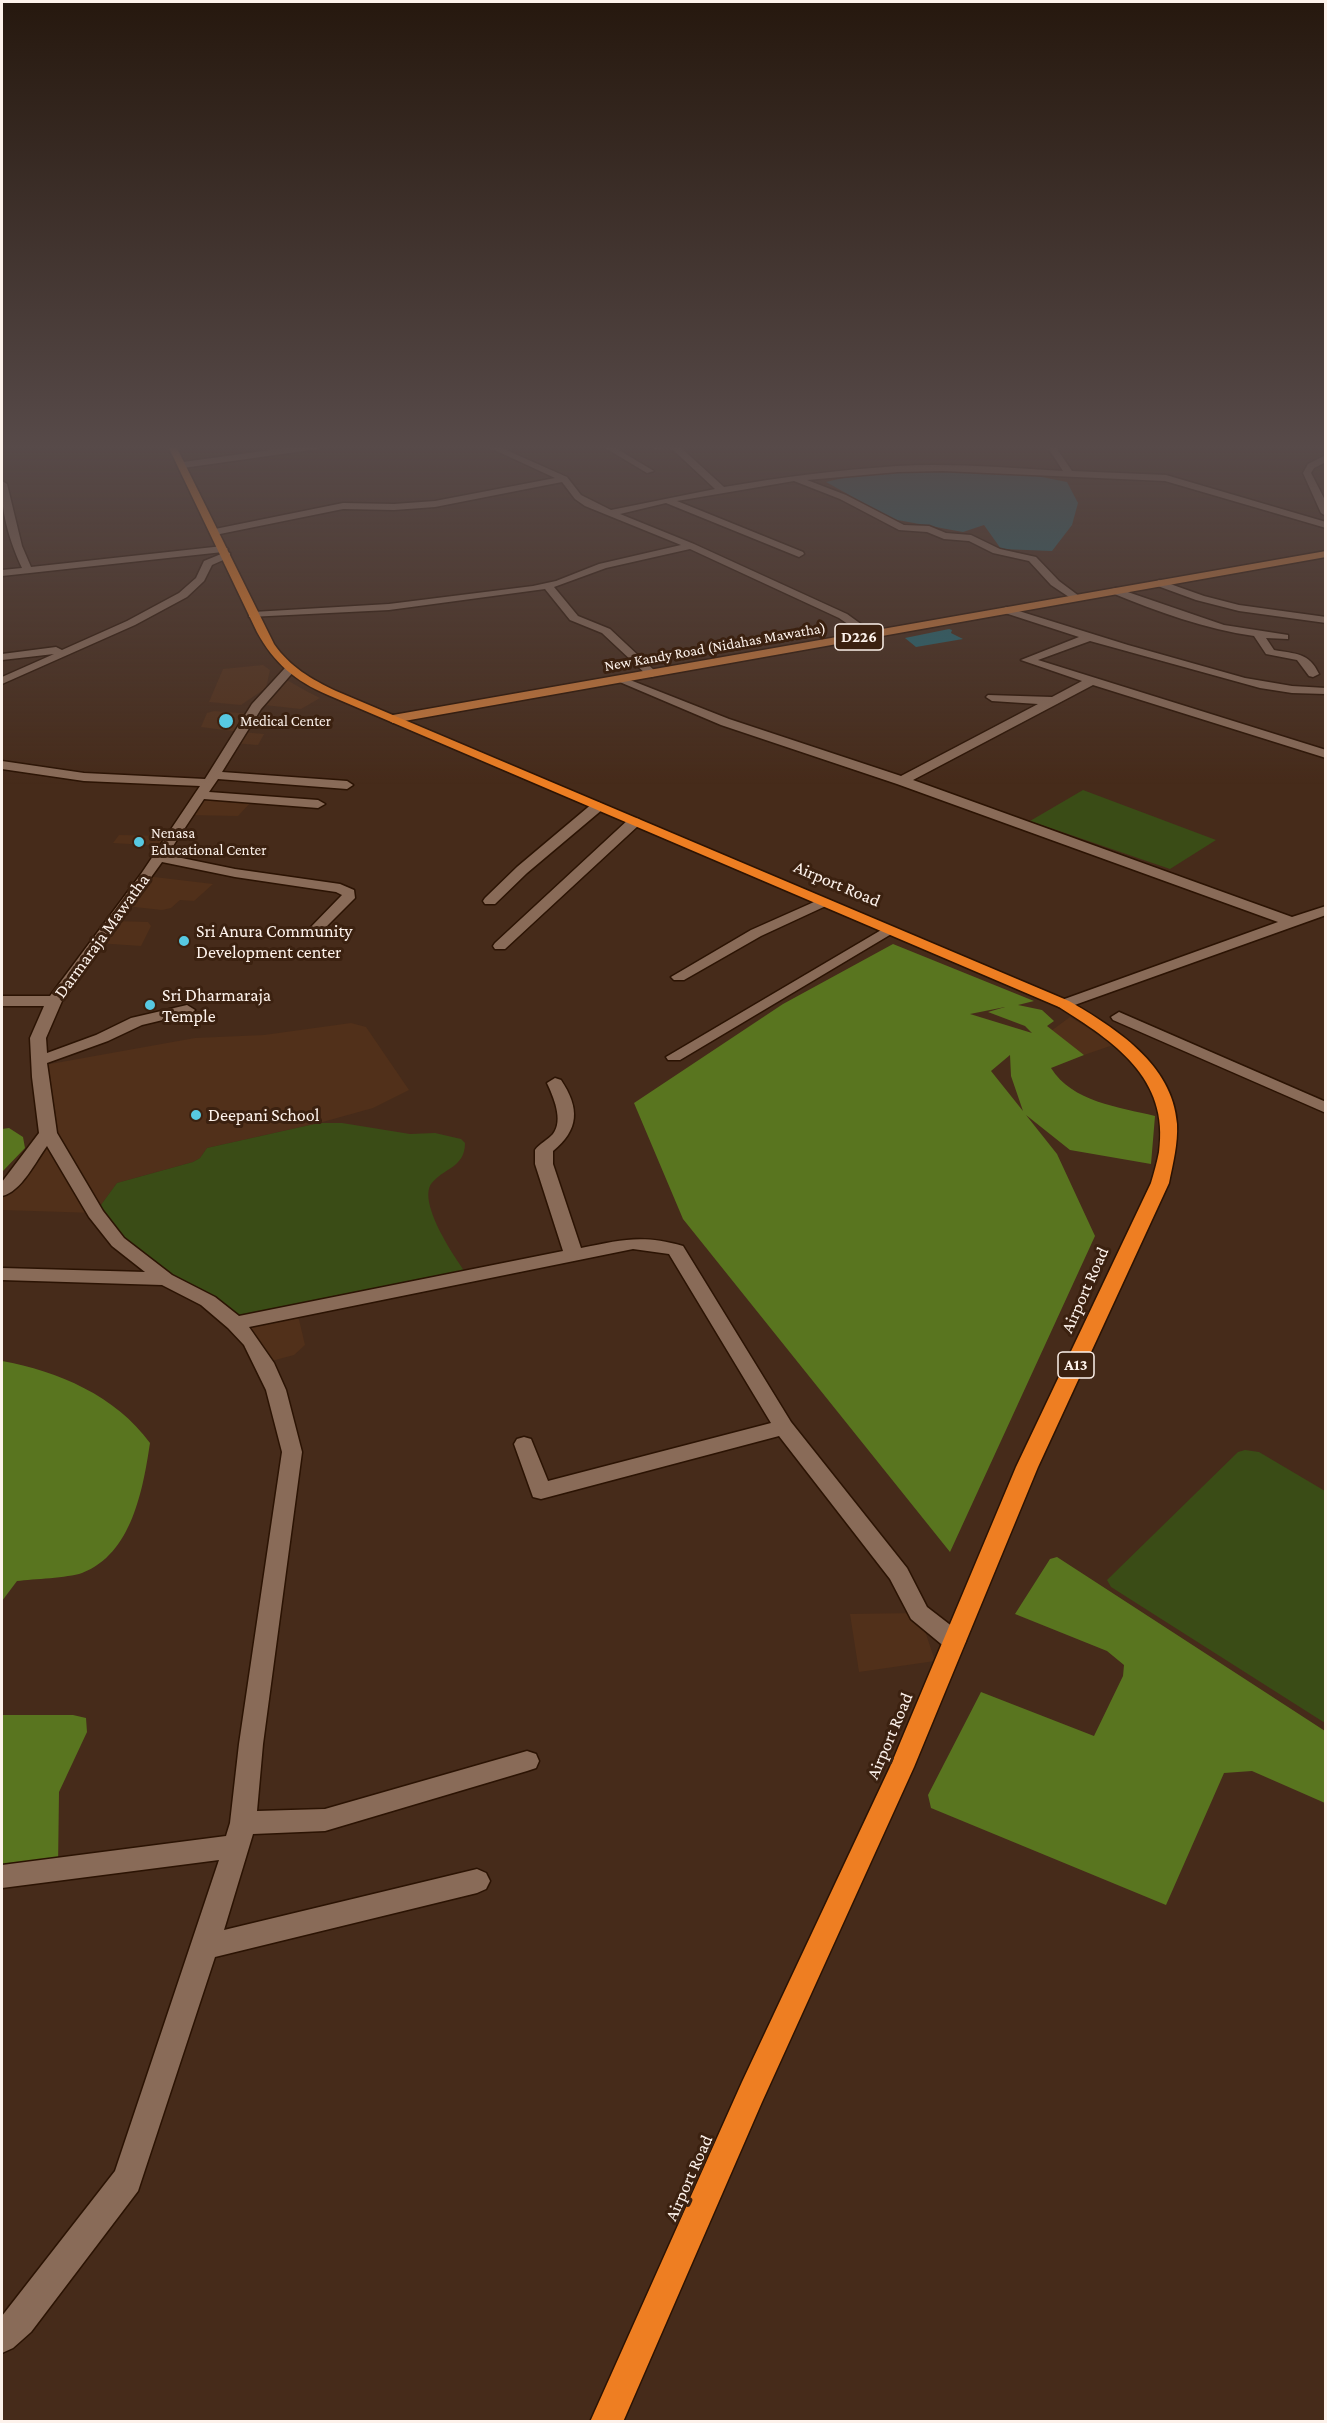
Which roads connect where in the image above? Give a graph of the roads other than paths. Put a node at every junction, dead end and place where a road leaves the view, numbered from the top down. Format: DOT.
graph roads {
  1 [pos="23,559"];
  2 [pos="152,559"];
  3 [pos="214,559"];
  4 [pos="228,559"];
  5 [pos="633,559"];
  6 [pos="719,559"];
  7 [pos="1032,559"];
  8 [pos="1297,559"];
  9 [pos="28,571"];
  10 [pos="2,573"];
  11 [pos="1159,583"];
  12 [pos="548,586"];
  13 [pos="1116,591"];
  14 [pos="1075,598"];
  15 [pos="1006,610"];
  16 [pos="253,615"];
  17 [pos="1326,620"];
  18 [pos="1258,633"];
  19 [pos="871,635"];
  20 [pos="1091,637"];
  21 [pos="1284,637"];
  22 [pos="80,647"];
  23 [pos="2,657"];
  24 [pos="290,670"];
  25 [pos="652,674"];
  26 [pos="1313,674"];
  27 [pos="621,680"];
  28 [pos="2,681"];
  29 [pos="1091,681"];
  30 [pos="1326,692"];
  31 [pos="992,697"];
  32 [pos="1056,699"];
  33 [pos="393,719"];
  34 [pos="1326,754"];
  35 [pos="2,765"];
  36 [pos="902,781"];
  37 [pos="208,784"];
  38 [pos="347,785"];
  39 [pos="318,804"];
  40 [pos="598,806"];
  41 [pos="634,822"];
  42 [pos="159,857"];
  43 [pos="490,901"];
  44 [pos="823,902"];
  45 [pos="1326,910"];
  46 [pos="1291,922"];
  47 [pos="316,929"];
  48 [pos="888,930"];
  49 [pos="500,946"];
  50 [pos="679,977"];
  51 [pos="2,1000"];
  52 [pos="54,1001"];
  53 [pos="1064,1004"];
  54 [pos="187,1010"];
  55 [pos="1119,1017"];
  56 [pos="674,1057"];
  57 [pos="39,1061"];
  58 [pos="555,1083"];
  59 [pos="1326,1108"];
  60 [pos="48,1133"];
  61 [pos="2,1191"];
  62 [pos="574,1255"];
  63 [pos="2,1274"];
  64 [pos="165,1279"];
  65 [pos="234,1323"];
  66 [pos="784,1427"];
  67 [pos="524,1444"];
  68 [pos="954,1641"];
  69 [pos="527,1761"];
  70 [pos="239,1835"];
  71 [pos="2,1876"];
  72 [pos="477,1881"];
  73 [pos="205,1947"];
  74 [pos="2,2337"];
  75 [pos="606,2421"];
  1 -- 9 [label="street"];
  2 -- 9 [label="street"];
  3 -- 22 [label="street"];
  4 -- 16 [label="highway, A13"];
  5 -- 12 [label="street"];
  6 -- 19 [label="street"];
  7 -- 14 [label="street"];
  8 -- 11 [label="main road, New Kandy Road (Nidahas Mawatha) / D226"];
  9 -- 10 [label="street"];
  11 -- 13 [label="main road, New Kandy Road (Nidahas Mawatha) / D226"];
  11 -- 17 [label="street"];
  12 -- 16 [label="street"];
  12 -- 25 [label="street"];
  13 -- 14 [label="main road, New Kandy Road (Nidahas Mawatha) / D226"];
  13 -- 18 [label="street"];
  14 -- 15 [label="main road, New Kandy Road (Nidahas Mawatha) / D226"];
  15 -- 19 [label="main road, New Kandy Road (Nidahas Mawatha) / D226"];
  15 -- 20 [label="street"];
  16 -- 24 [label="highway, A13"];
  18 -- 21 [label="street"];
  18 -- 26 [label="street"];
  19 -- 25 [label="main road, New Kandy Road (Nidahas Mawatha) / D226"];
  20 -- 29 [label="street"];
  20 -- 30 [label="street"];
  22 -- 23 [label="street"];
  22 -- 28 [label="street"];
  24 -- 33 [label="highway, A13"];
  24 -- 37 [label="street, Darmaraja Mawatha"];
  25 -- 27 [label="main road, New Kandy Road (Nidahas Mawatha) / D226"];
  27 -- 33 [label="main road, New Kandy Road (Nidahas Mawatha) / D226"];
  27 -- 36 [label="street"];
  29 -- 32 [label="street"];
  29 -- 34 [label="street"];
  31 -- 32 [label="street"];
  32 -- 36 [label="street"];
  33 -- 40 [label="highway, Airport Road / A13"];
  35 -- 37 [label="street"];
  36 -- 46 [label="street"];
  37 -- 38 [label="street"];
  37 -- 39 [label="street"];
  37 -- 42 [label="street, Darmaraja Mawatha"];
  40 -- 41 [label="highway, Airport Road / A13"];
  40 -- 43 [label="street"];
  41 -- 44 [label="highway, Airport Road / A13"];
  41 -- 49 [label="street"];
  42 -- 47 [label="street"];
  42 -- 52 [label="street, Darmaraja Mawatha"];
  44 -- 48 [label="highway, Airport Road / A13"];
  44 -- 50 [label="street"];
  45 -- 46 [label="street"];
  46 -- 53 [label="street"];
  48 -- 53 [label="highway, Airport Road / A13"];
  48 -- 56 [label="street"];
  51 -- 52 [label="street"];
  52 -- 57 [label="street, Darmaraja Mawatha"];
  53 -- 68 [label="highway, Airport Road / A13"];
  54 -- 57 [label="street"];
  55 -- 59 [label="street"];
  57 -- 60 [label="street, Darmaraja Mawatha"];
  58 -- 62 [label="street"];
  60 -- 61 [label="street"];
  60 -- 64 [label="street"];
  62 -- 65 [label="street"];
  62 -- 66 [label="street"];
  63 -- 64 [label="street"];
  64 -- 65 [label="street"];
  65 -- 70 [label="street"];
  66 -- 67 [label="street"];
  66 -- 68 [label="street"];
  68 -- 75 [label="highway, Airport Road / A13"];
  69 -- 70 [label="street"];
  70 -- 71 [label="street"];
  70 -- 73 [label="street"];
  72 -- 73 [label="street"];
  73 -- 74 [label="street"];
}
